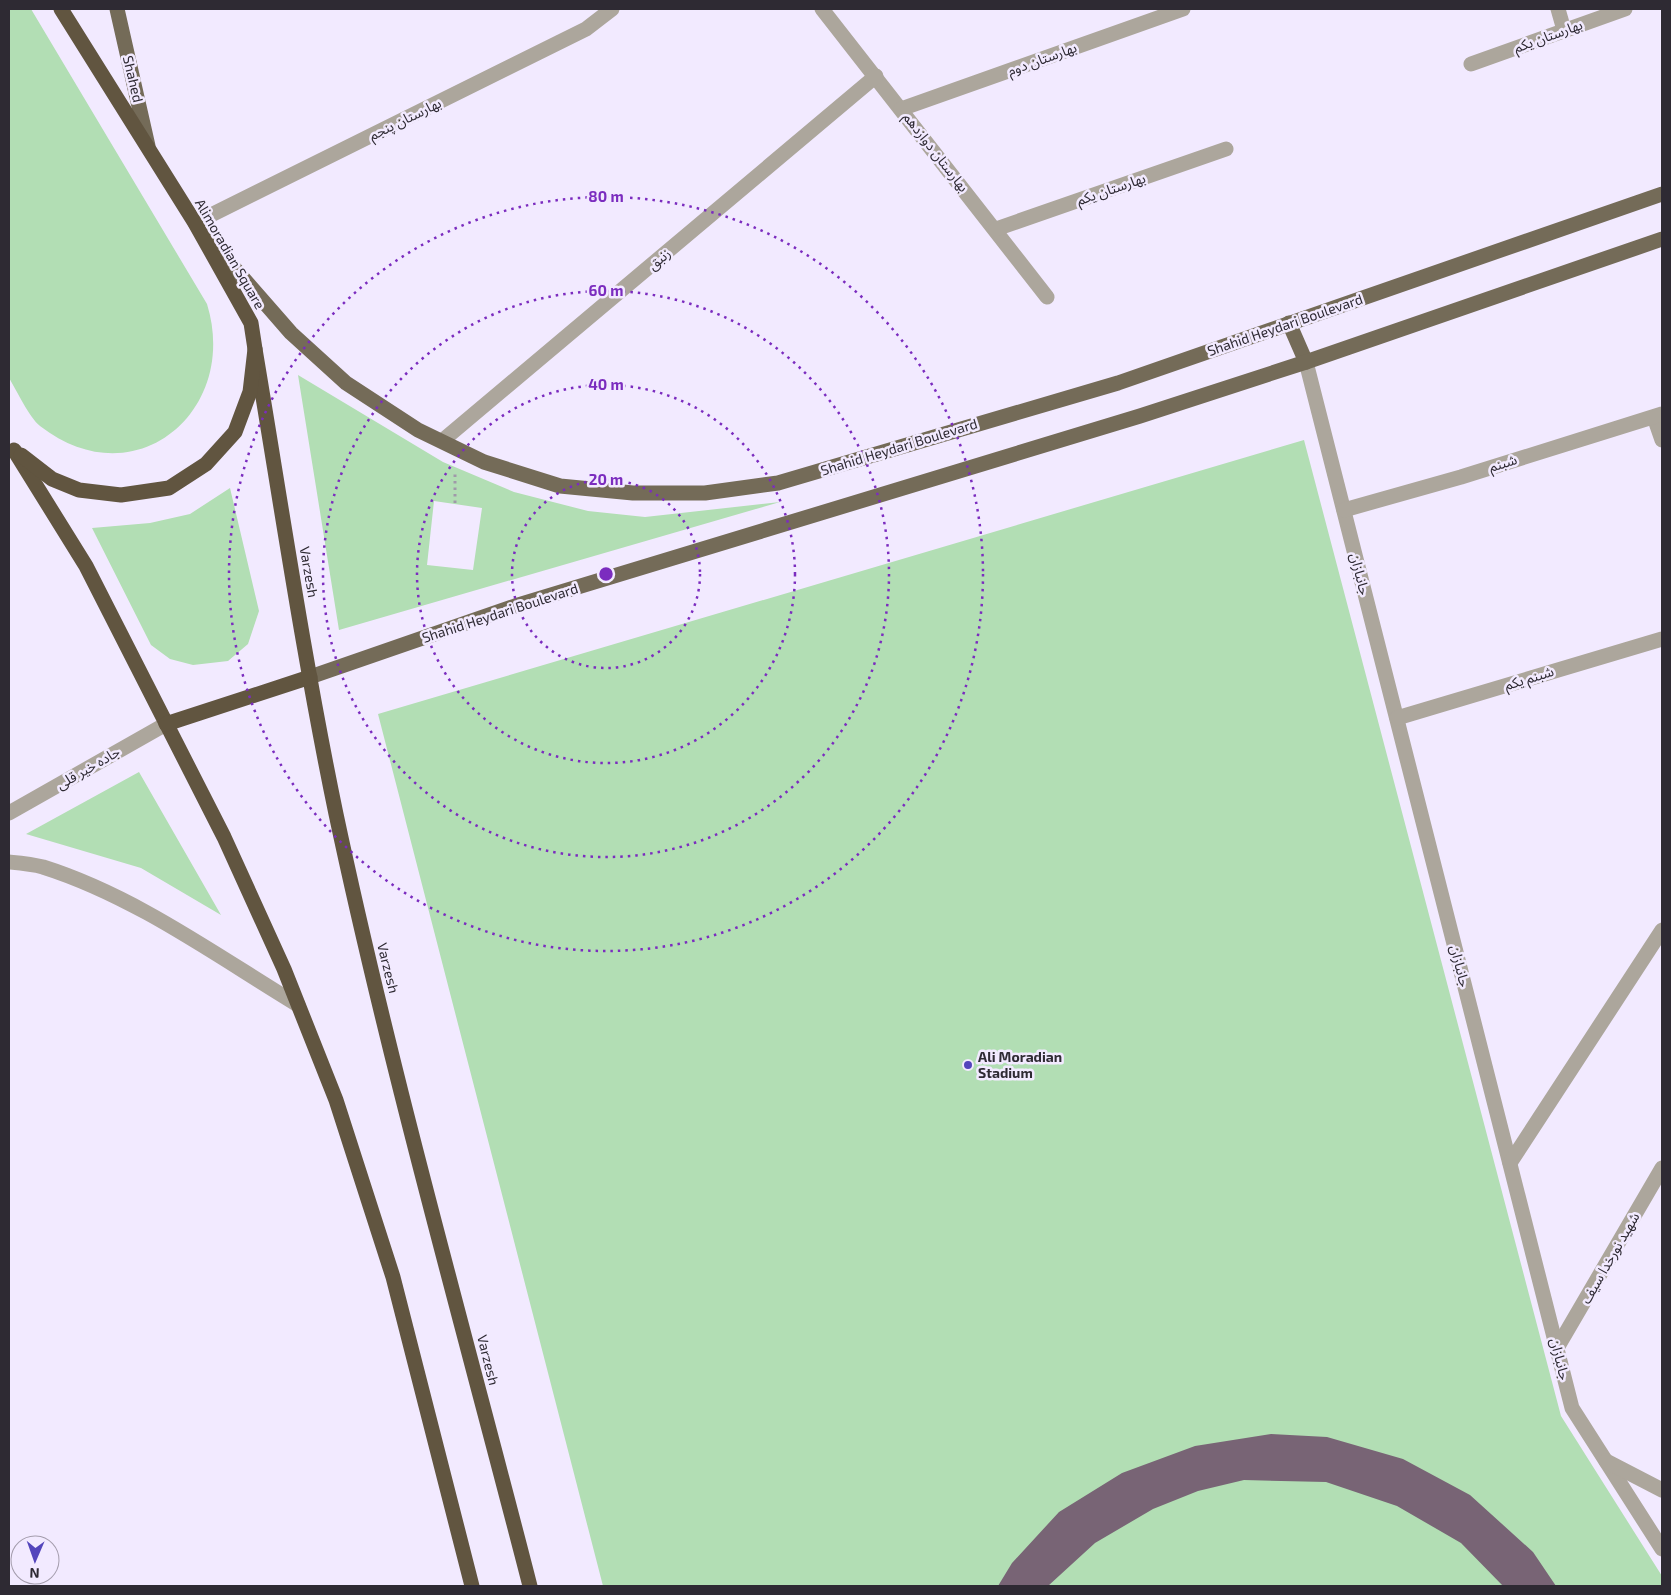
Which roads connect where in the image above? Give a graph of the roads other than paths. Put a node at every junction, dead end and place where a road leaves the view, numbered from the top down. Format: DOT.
graph roads {
  1 [pos="61,9"];
  2 [pos="117,9"];
  3 [pos="612,9"];
  4 [pos="822,9"];
  5 [pos="1183,9"];
  6 [pos="1558,9"];
  7 [pos="1625,9"];
  8 [pos="1564,30"];
  9 [pos="1471,64"];
  10 [pos="876,76"];
  11 [pos="902,109"];
  12 [pos="1226,149"];
  13 [pos="149,150"];
  14 [pos="1662,194"];
  15 [pos="195,223"];
  16 [pos="996,229"];
  17 [pos="1662,239"];
  18 [pos="1048,297"];
  19 [pos="1289,323"];
  20 [pos="255,349"];
  21 [pos="1306,362"];
  22 [pos="1658,415"];
  23 [pos="1662,440"];
  24 [pos="442,441"];
  25 [pos="11,448"];
  26 [pos="1344,510"];
  27 [pos="1662,639"];
  28 [pos="310,677"];
  29 [pos="1397,718"];
  30 [pos="166,724"];
  31 [pos="9,813"];
  32 [pos="9,862"];
  33 [pos="1662,930"];
  34 [pos="298,1006"];
  35 [pos="1510,1163"];
  36 [pos="1662,1168"];
  37 [pos="1557,1348"];
  38 [pos="1606,1460"];
  39 [pos="1662,1490"];
  40 [pos="1662,1549"];
  41 [pos="472,1586"];
  42 [pos="530,1586"];
  1 -- 13 [label="highway, Alimoradian Square"];
  2 -- 13 [label="main road, Shahed"];
  3 -- 15 [label="street, بهارستان پنجم"];
  4 -- 10 [label="street, بهارستان دوازدهم"];
  5 -- 11 [label="street, بهارستان دوم"];
  6 -- 8 [label="street"];
  7 -- 8 [label="street, بهارستان یکم"];
  8 -- 9 [label="street, بهارستان یکم"];
  10 -- 11 [label="street, بهارستان دوازدهم"];
  10 -- 24 [label="street, زنبق"];
  11 -- 16 [label="street, بهارستان دوازدهم"];
  12 -- 16 [label="street, بهارستان یکم"];
  13 -- 15 [label="highway, Alimoradian Square"];
  14 -- 19 [label="main road, Shahid Heydari Boulevard"];
  15 -- 20 [label="highway, Alimoradian Square"];
  15 -- 24 [label="main road, Shahid Heydari Boulevard"];
  16 -- 18 [label="street, بهارستان دوازدهم"];
  17 -- 21 [label="main road, Shahid Heydari Boulevard"];
  19 -- 21 [label="main road"];
  19 -- 24 [label="main road, Shahid Heydari Boulevard"];
  20 -- 25 [label="highway, Alimoradian Square"];
  20 -- 28 [label="highway, Varzesh"];
  21 -- 26 [label="street, جانبازان"];
  21 -- 28 [label="main road, Shahid Heydari Boulevard"];
  22 -- 23 [label="street"];
  22 -- 26 [label="street, شبنم"];
  25 -- 30 [label="highway"];
  26 -- 29 [label="street, جانبازان"];
  27 -- 29 [label="street, شبنم یکم"];
  28 -- 30 [label="highway"];
  28 -- 42 [label="highway, Varzesh"];
  29 -- 35 [label="street, جانبازان"];
  30 -- 31 [label="street, جاده خیر قلی"];
  30 -- 34 [label="highway"];
  32 -- 34 [label="street"];
  33 -- 35 [label="street"];
  34 -- 41 [label="highway"];
  35 -- 37 [label="street, جانبازان"];
  36 -- 37 [label="street, شهید نورخدا سیف"];
  37 -- 38 [label="street, جانبازان"];
  38 -- 39 [label="street"];
  38 -- 40 [label="street, جانبازان"];
}
